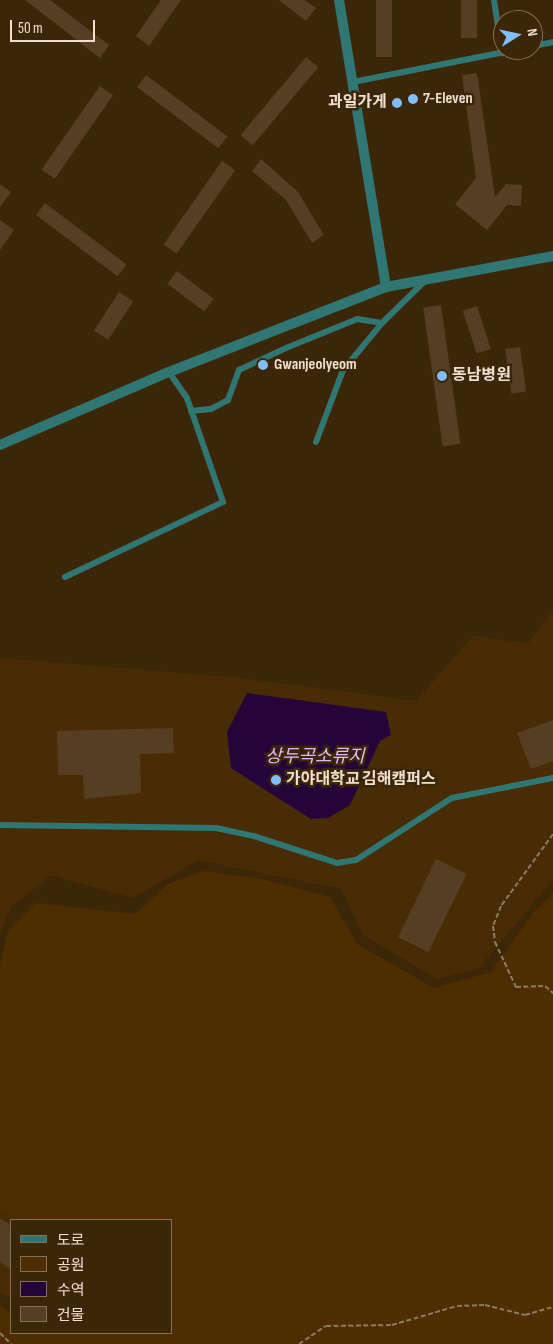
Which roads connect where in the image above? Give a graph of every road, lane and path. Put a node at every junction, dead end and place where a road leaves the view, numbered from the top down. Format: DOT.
graph roads {
  1 [pos="339,0"];
  2 [pos="493,54"];
  3 [pos="353,82"];
  4 [pos="553,256"];
  5 [pos="427,279"];
  6 [pos="386,287"];
  7 [pos="382,323"];
  8 [pos="169,372"];
  9 [pos="191,411"];
  10 [pos="316,442"];
  11 [pos="0,445"];
  12 [pos="66,577"];
  13 [pos="553,778"];
  14 [pos="0,825"];
  15 [pos="553,834"];
  16 [pos="553,993"];
  17 [pos="553,1307"];
  18 [pos="0,1333"];
  19 [pos="11,1344"];
  20 [pos="299,1344"];
  1 -- 3 [label="street"];
  2 -- 3 [label="lane"];
  3 -- 6 [label="street"];
  4 -- 5 [label="street"];
  5 -- 6 [label="street"];
  5 -- 7 [label="lane"];
  6 -- 8 [label="street"];
  7 -- 9 [label="lane"];
  7 -- 10 [label="lane"];
  8 -- 9 [label="lane"];
  8 -- 11 [label="street"];
  9 -- 12 [label="lane"];
  13 -- 14 [label="lane"];
  15 -- 16 [label="path"];
  17 -- 20 [label="path"];
  18 -- 19 [label="path"];
}
